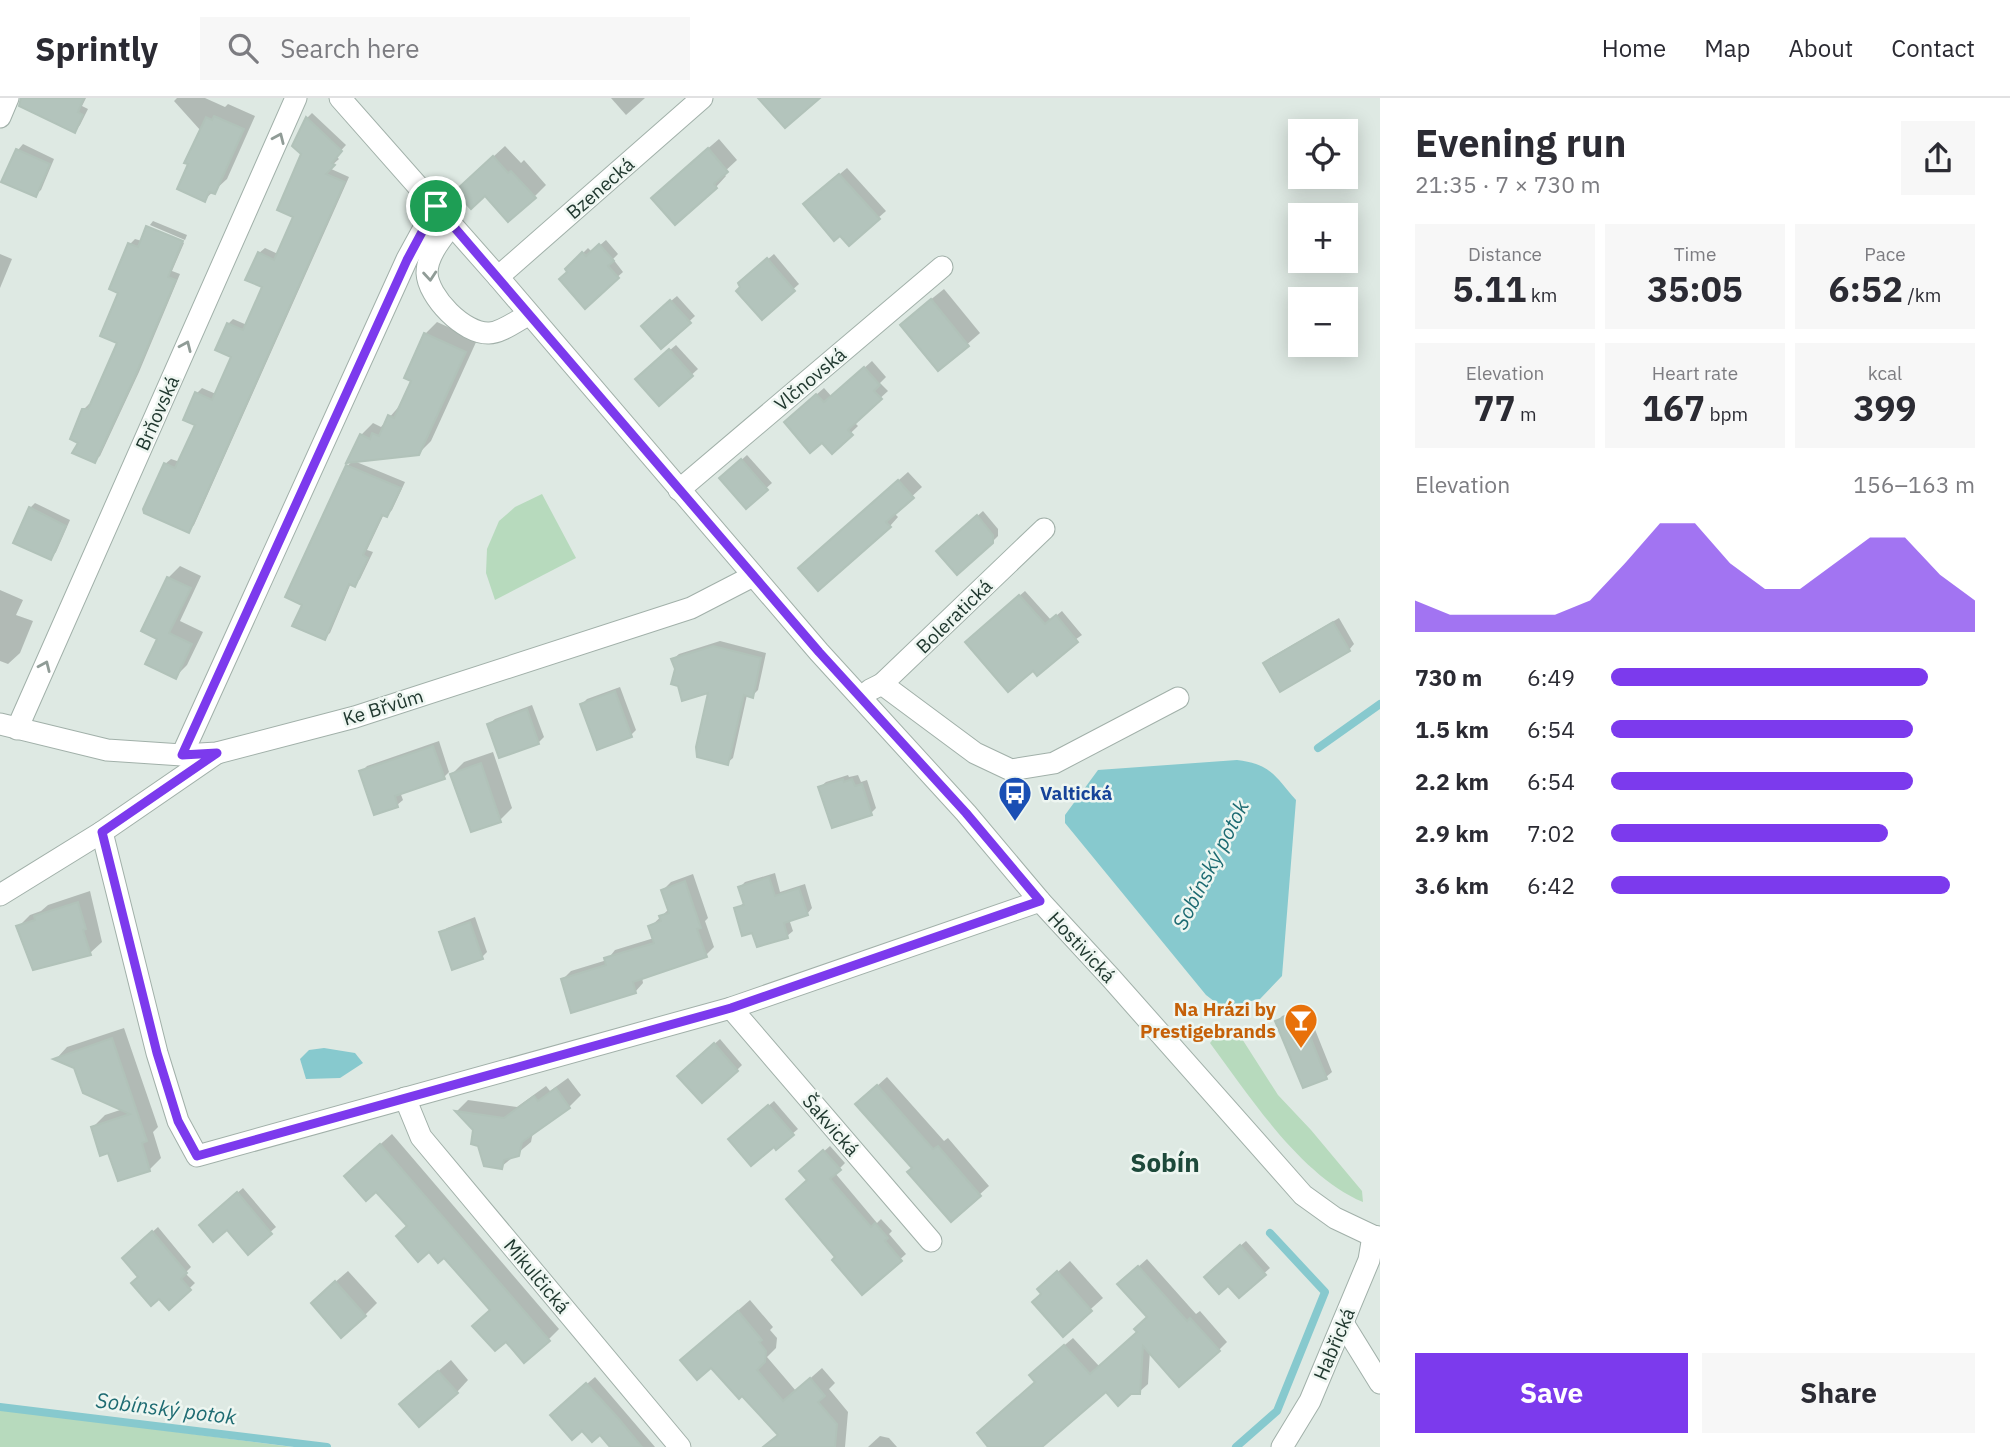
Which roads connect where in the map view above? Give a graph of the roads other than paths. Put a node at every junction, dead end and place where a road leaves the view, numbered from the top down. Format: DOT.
graph roads {
  1 [pos="8,98"];
  2 [pos="296,98"];
  3 [pos="340,98"];
  4 [pos="702,98"];
  5 [pos="0,117"];
  6 [pos="436,206"];
  7 [pos="452,225"];
  8 [pos="942,267"];
  9 [pos="498,277"];
  10 [pos="528,315"];
  11 [pos="678,490"];
  12 [pos="1044,529"];
  13 [pos="753,576"];
  14 [pos="882,684"];
  15 [pos="858,695"];
  16 [pos="1178,698"];
  17 [pos="9,726"];
  18 [pos="217,753"];
  19 [pos="182,755"];
  20 [pos="102,832"];
  21 [pos="0,895"];
  22 [pos="1040,901"];
  23 [pos="731,1008"];
  24 [pos="405,1098"];
  25 [pos="1377,1237"];
  26 [pos="931,1241"];
  27 [pos="1343,1323"];
  28 [pos="1380,1383"];
  29 [pos="680,1447"];
  30 [pos="1282,1447"];
  1 -- 5 [label="street"];
  17 -- 2 [label="street, Brňovská, one-way"];
  3 -- 6 [label="street, Hostivická"];
  4 -- 9 [label="street, Bzenecká"];
  6 -- 7 [label="street, Hostivická"];
  6 -- 19 [label="street"];
  7 -- 9 [label="street, Hostivická"];
  7 -- 10 [label="street, one-way"];
  8 -- 11 [label="street, Vlčnovská"];
  9 -- 10 [label="street, Hostivická"];
  10 -- 11 [label="street, Hostivická"];
  11 -- 13 [label="street, Hostivická"];
  12 -- 14 [label="street, Boleratická"];
  13 -- 15 [label="street, Hostivická"];
  13 -- 18 [label="street, Ke Břvům"];
  14 -- 15 [label="street, Boleratická"];
  14 -- 16 [label="street"];
  15 -- 22 [label="street, Hostivická"];
  17 -- 19 [label="street, Ke Břvům"];
  18 -- 19 [label="street, Ke Břvům"];
  18 -- 20 [label="street"];
  20 -- 21 [label="street"];
  20 -- 24 [label="street"];
  22 -- 23 [label="street"];
  22 -- 25 [label="street, Hostivická"];
  23 -- 24 [label="street"];
  23 -- 26 [label="street, Šakvická"];
  24 -- 29 [label="street, Mikulčická"];
  25 -- 27 [label="street, Habřická"];
  27 -- 28 [label="street"];
  27 -- 30 [label="street, Habřická"];
}
